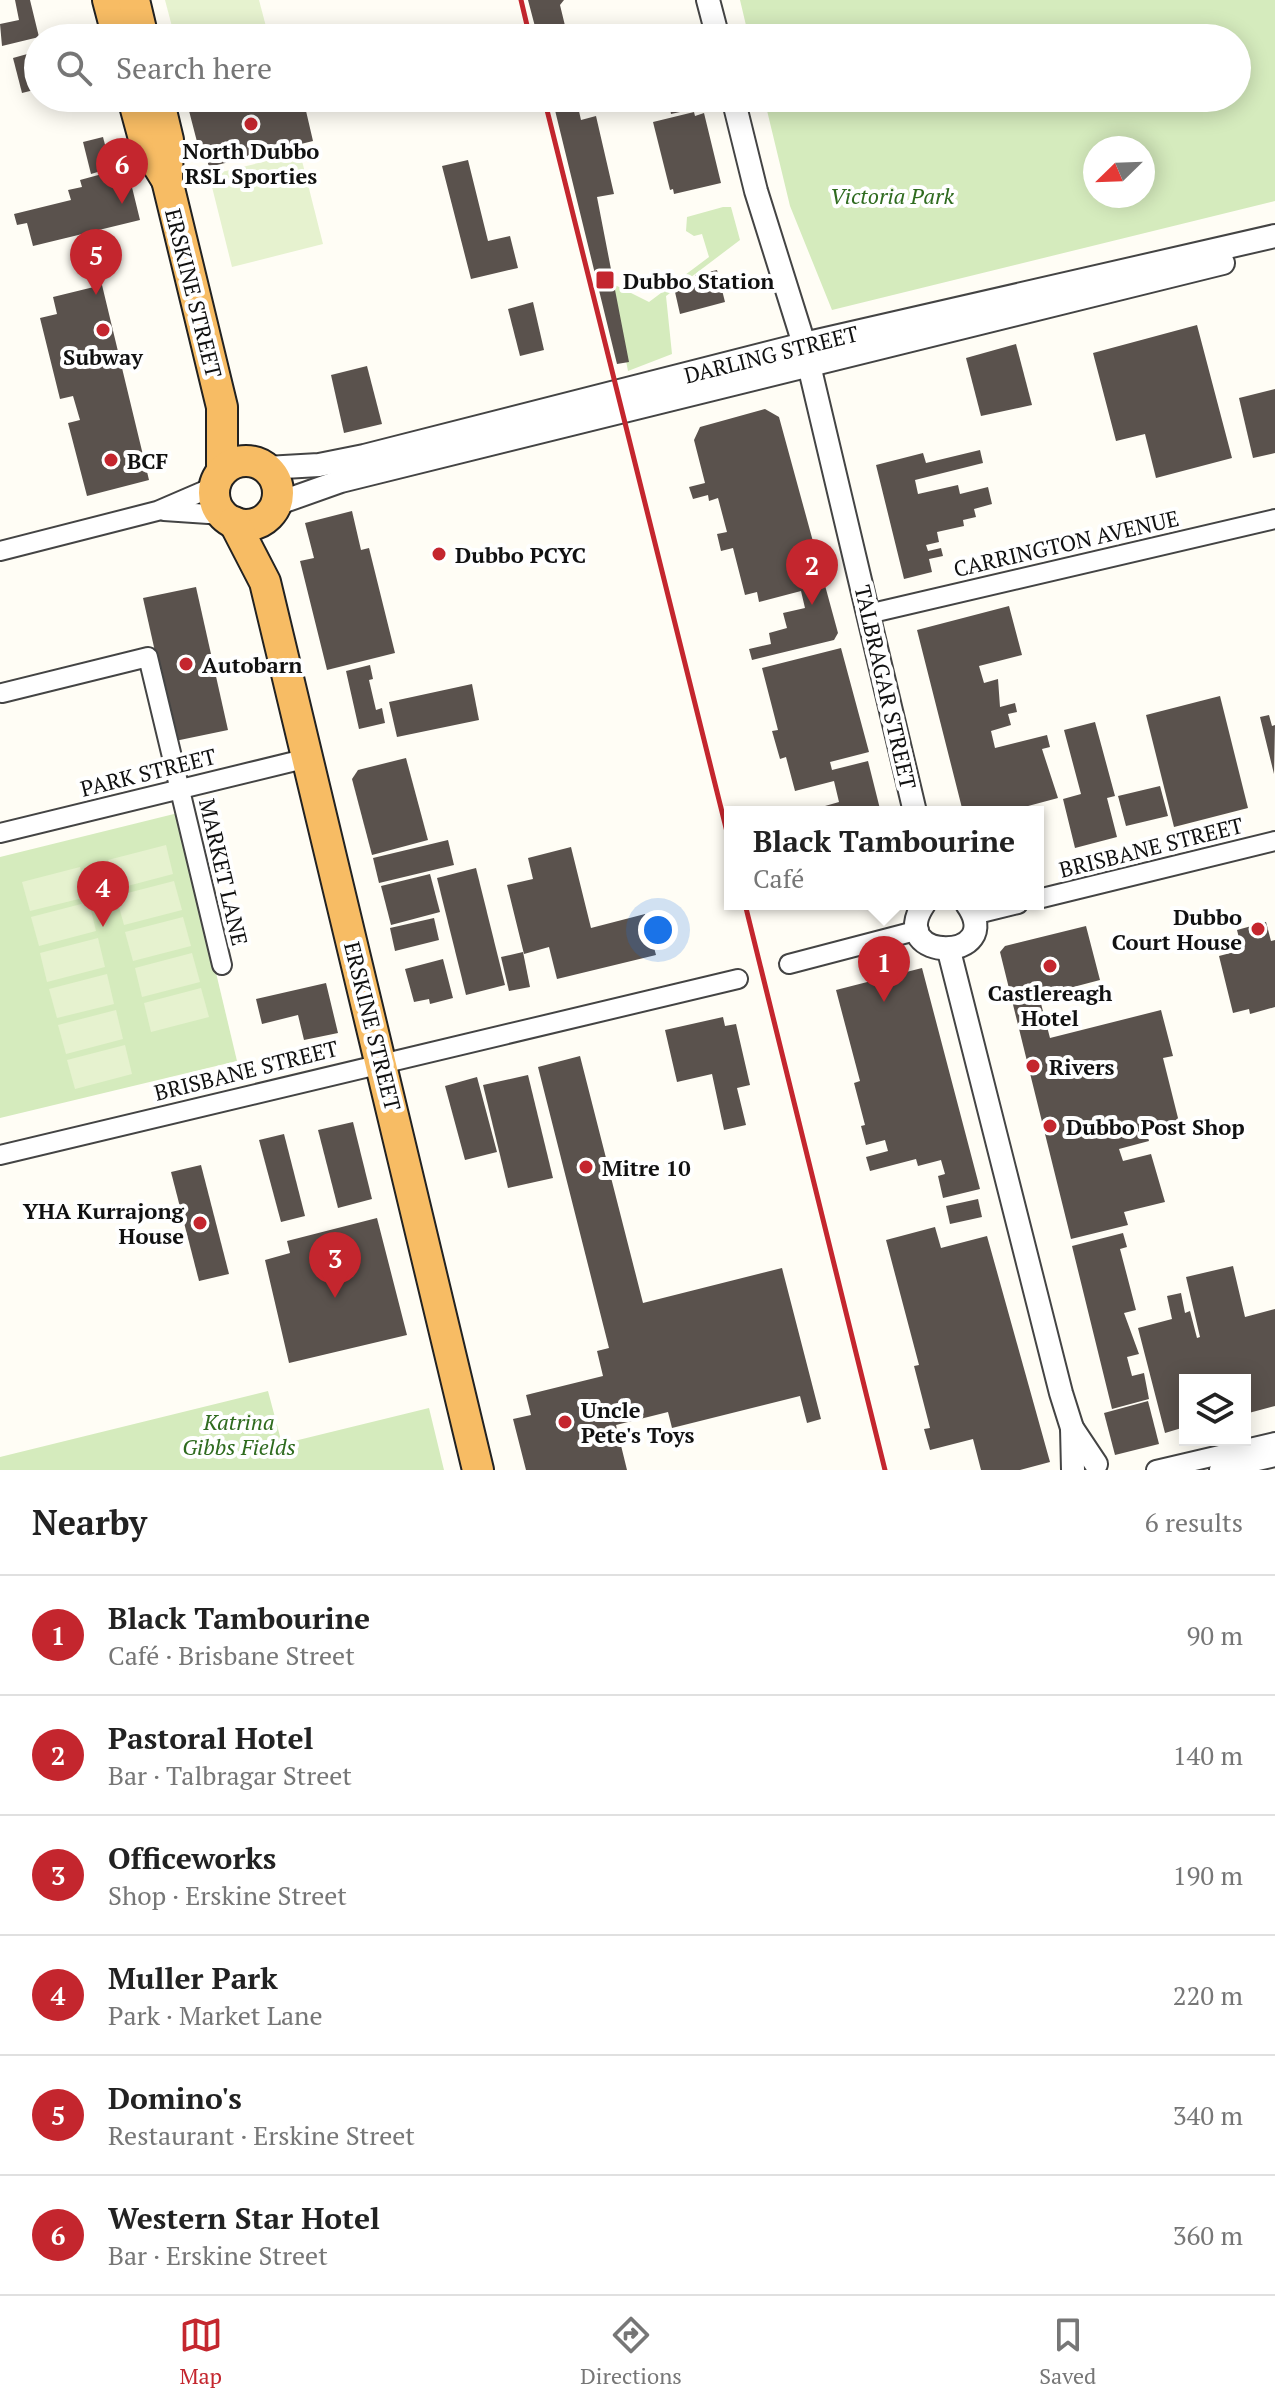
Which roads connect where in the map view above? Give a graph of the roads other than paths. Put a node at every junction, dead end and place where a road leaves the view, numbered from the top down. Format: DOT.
graph roads {
  1 [pos="108,0"];
  2 [pos="134,0"];
  3 [pos="708,0"];
  4 [pos="114,24"];
  5 [pos="140,24"];
  6 [pos="714,24"];
  7 [pos="137,112"];
  8 [pos="161,112"];
  9 [pos="736,112"];
  10 [pos="167,180"];
  11 [pos="1275,236"];
  12 [pos="1275,251"];
  13 [pos="806,355"];
  14 [pos="222,407"];
  15 [pos="260,465"];
  16 [pos="219,478"];
  17 [pos="273,509"];
  18 [pos="157,511"];
  19 [pos="228,518"];
  20 [pos="1275,519"];
  21 [pos="0,551"];
  22 [pos="265,582"];
  23 [pos="868,614"];
  24 [pos="2,693"];
  25 [pos="308,758"];
  26 [pos="180,790"];
  27 [pos="914,806"];
  28 [pos="0,833"];
  29 [pos="1275,841"];
  30 [pos="1044,898"];
  31 [pos="921,910"];
  32 [pos="970,910"];
  33 [pos="919,930"];
  34 [pos="949,951"];
  35 [pos="789,964"];
  36 [pos="222,965"];
  37 [pos="738,979"];
  38 [pos="382,1062"];
  39 [pos="0,1155"];
  40 [pos="1275,1442"];
  41 [pos="1275,1457"];
  42 [pos="1088,1469"];
  43 [pos="478,1470"];
  44 [pos="1156,1470"];
  45 [pos="1219,1470"];
  1 -- 4 [label="highway"];
  2 -- 5 [label="highway"];
  3 -- 6 [label="street"];
  7 -- 10 [label="highway, ERSKINE STREET"];
  8 -- 10 [label="highway, ERSKINE STREET"];
  9 -- 13 [label="street, TALBRAGAR STREET"];
  10 -- 14 [label="highway, ERSKINE STREET"];
  11 -- 13 [label="street, DARLING STREET"];
  12 -- 13 [label="street, DARLING STREET"];
  13 -- 15 [label="street, DARLING STREET"];
  13 -- 17 [label="street, DARLING STREET"];
  13 -- 23 [label="street, TALBRAGAR STREET"];
  14 -- 15 [label="highway, ERSKINE STREET"];
  14 -- 16 [label="highway, ERSKINE STREET"];
  15 -- 16 [label="highway"];
  15 -- 17 [label="highway"];
  16 -- 18 [label="street"];
  16 -- 19 [label="highway"];
  17 -- 19 [label="highway"];
  17 -- 22 [label="highway, ERSKINE STREET"];
  18 -- 19 [label="street"];
  18 -- 21 [label="street"];
  19 -- 22 [label="highway, ERSKINE STREET"];
  20 -- 23 [label="street, CARRINGTON AVENUE"];
  22 -- 25 [label="highway, ERSKINE STREET"];
  23 -- 27 [label="street, TALBRAGAR STREET"];
  24 -- 26 [label="street, MARKET LANE"];
  25 -- 26 [label="street, PARK STREET"];
  25 -- 38 [label="highway, ERSKINE STREET"];
  26 -- 28 [label="street, PARK STREET"];
  26 -- 36 [label="street, MARKET LANE"];
  29 -- 30 [label="street, BRISBANE STREET"];
  31 -- 33 [label="street"];
  32 -- 34 [label="street"];
  33 -- 34 [label="street"];
  33 -- 35 [label="street"];
  34 -- 42 [label="street"];
  37 -- 38 [label="street, BRISBANE STREET"];
  38 -- 39 [label="street, BRISBANE STREET"];
  38 -- 43 [label="highway, ERSKINE STREET"];
  40 -- 44 [label="street"];
  41 -- 45 [label="street"];
}
